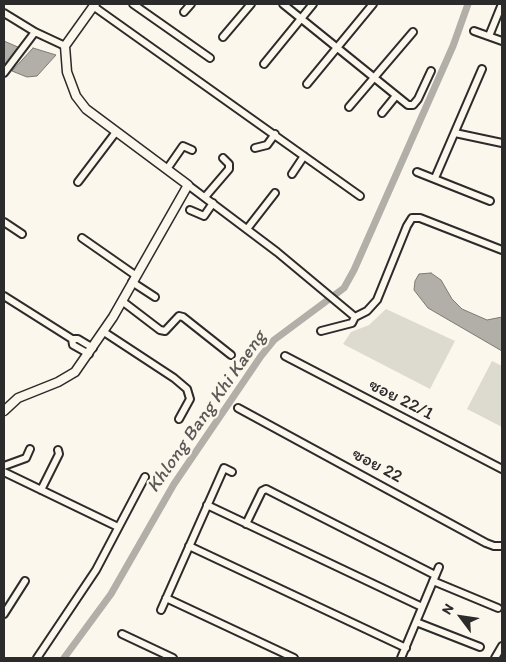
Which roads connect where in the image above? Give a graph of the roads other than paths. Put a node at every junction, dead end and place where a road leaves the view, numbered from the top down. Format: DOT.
graph roads {
  1 [pos="133,4"];
  2 [pos="191,4"];
  3 [pos="251,4"];
  4 [pos="283,4"];
  5 [pos="313,4"];
  6 [pos="373,4"];
  7 [pos="502,4"];
  8 [pos="94,5"];
  9 [pos="184,12"];
  10 [pos="4,13"];
  11 [pos="301,19"];
  12 [pos="35,32"];
  13 [pos="413,32"];
  14 [pos="474,32"];
  15 [pos="489,36"];
  16 [pos="223,37"];
  17 [pos="502,41"];
  18 [pos="65,46"];
  19 [pos="338,48"];
  20 [pos="210,58"];
  21 [pos="264,64"];
  22 [pos="482,69"];
  23 [pos="431,71"];
  24 [pos="4,73"];
  25 [pos="373,79"];
  26 [pos="307,84"];
  27 [pos="395,97"];
  28 [pos="349,107"];
  29 [pos="382,113"];
  30 [pos="116,132"];
  31 [pos="455,133"];
  32 [pos="275,134"];
  33 [pos="502,143"];
  34 [pos="255,148"];
  35 [pos="192,150"];
  36 [pos="304,156"];
  37 [pos="223,158"];
  38 [pos="167,169"];
  39 [pos="417,172"];
  40 [pos="292,174"];
  41 [pos="435,178"];
  42 [pos="78,182"];
  43 [pos="188,185"];
  44 [pos="275,193"];
  45 [pos="360,196"];
  46 [pos="205,197"];
  47 [pos="490,202"];
  48 [pos="213,203"];
  49 [pos="190,210"];
  50 [pos="4,222"];
  51 [pos="247,230"];
  52 [pos="22,234"];
  53 [pos="82,238"];
  54 [pos="502,250"];
  55 [pos="134,279"];
  56 [pos="4,296"];
  57 [pos="155,297"];
  58 [pos="122,301"];
  59 [pos="355,317"];
  60 [pos="321,331"];
  61 [pos="104,332"];
  62 [pos="91,351"];
  63 [pos="231,355"];
  64 [pos="286,356"];
  65 [pos="238,408"];
  66 [pos="4,411"];
  67 [pos="179,419"];
  68 [pos="30,449"];
  69 [pos="58,450"];
  70 [pos="4,466"];
  71 [pos="502,469"];
  72 [pos="4,472"];
  73 [pos="232,472"];
  74 [pos="144,477"];
  75 [pos="41,490"];
  76 [pos="207,505"];
  77 [pos="246,524"];
  78 [pos="118,527"];
  79 [pos="189,546"];
  80 [pos="502,546"];
  81 [pos="438,567"];
  82 [pos="434,578"];
  83 [pos="25,581"];
  84 [pos="166,598"];
  85 [pos="422,607"];
  86 [pos="498,608"];
  87 [pos="5,609"];
  88 [pos="161,610"];
  89 [pos="416,622"];
  90 [pos="122,634"];
  91 [pos="502,646"];
  92 [pos="480,647"];
  93 [pos="406,648"];
  94 [pos="37,658"];
  95 [pos="173,658"];
  96 [pos="294,658"];
  97 [pos="402,658"];
  98 [pos="495,658"];
  1 -- 20 [label="street"];
  2 -- 9 [label="street"];
  3 -- 16 [label="street"];
  4 -- 11 [label="street"];
  5 -- 11 [label="street"];
  6 -- 19 [label="street"];
  7 -- 15 [label="street"];
  8 -- 18 [label="street"];
  8 -- 32 [label="street"];
  10 -- 12 [label="street"];
  11 -- 19 [label="street"];
  11 -- 21 [label="street"];
  12 -- 18 [label="street"];
  12 -- 24 [label="street"];
  13 -- 25 [label="street"];
  14 -- 15 [label="street"];
  15 -- 17 [label="street"];
  18 -- 30 [label="street"];
  19 -- 25 [label="street"];
  19 -- 26 [label="street"];
  22 -- 31 [label="street"];
  23 -- 27 [label="street"];
  25 -- 27 [label="street"];
  25 -- 28 [label="street"];
  27 -- 29 [label="street"];
  30 -- 38 [label="street"];
  30 -- 42 [label="street"];
  31 -- 33 [label="street"];
  31 -- 41 [label="street"];
  32 -- 34 [label="street"];
  32 -- 36 [label="street"];
  35 -- 38 [label="street"];
  36 -- 40 [label="street"];
  36 -- 45 [label="street"];
  37 -- 46 [label="street"];
  38 -- 43 [label="street"];
  39 -- 41 [label="street"];
  41 -- 47 [label="street"];
  43 -- 46 [label="street"];
  43 -- 55 [label="street"];
  44 -- 51 [label="street"];
  46 -- 48 [label="street"];
  48 -- 49 [label="street"];
  48 -- 51 [label="street"];
  50 -- 52 [label="street"];
  51 -- 59 [label="street"];
  53 -- 55 [label="street"];
  54 -- 59 [label="street"];
  55 -- 57 [label="street"];
  55 -- 58 [label="street"];
  56 -- 62 [label="street"];
  58 -- 61 [label="street"];
  58 -- 63 [label="street"];
  59 -- 60 [label="street"];
  61 -- 62 [label="street"];
  61 -- 67 [label="street"];
  62 -- 66 [label="street"];
  64 -- 71 [label="street, ซอย 22/1"];
  65 -- 80 [label="street, ซอย 22"];
  68 -- 70 [label="street"];
  69 -- 75 [label="street"];
  72 -- 75 [label="street"];
  73 -- 76 [label="street"];
  74 -- 78 [label="street"];
  75 -- 78 [label="street"];
  76 -- 77 [label="street"];
  76 -- 79 [label="street"];
  77 -- 82 [label="street"];
  77 -- 85 [label="street"];
  78 -- 94 [label="street"];
  79 -- 84 [label="street"];
  79 -- 93 [label="street"];
  81 -- 82 [label="street"];
  82 -- 85 [label="street"];
  82 -- 86 [label="street"];
  83 -- 87 [label="street"];
  84 -- 88 [label="street"];
  84 -- 96 [label="street"];
  85 -- 89 [label="street"];
  89 -- 92 [label="street"];
  89 -- 93 [label="street"];
  90 -- 95 [label="street"];
  91 -- 98 [label="street"];
  93 -- 97 [label="street"];
}
